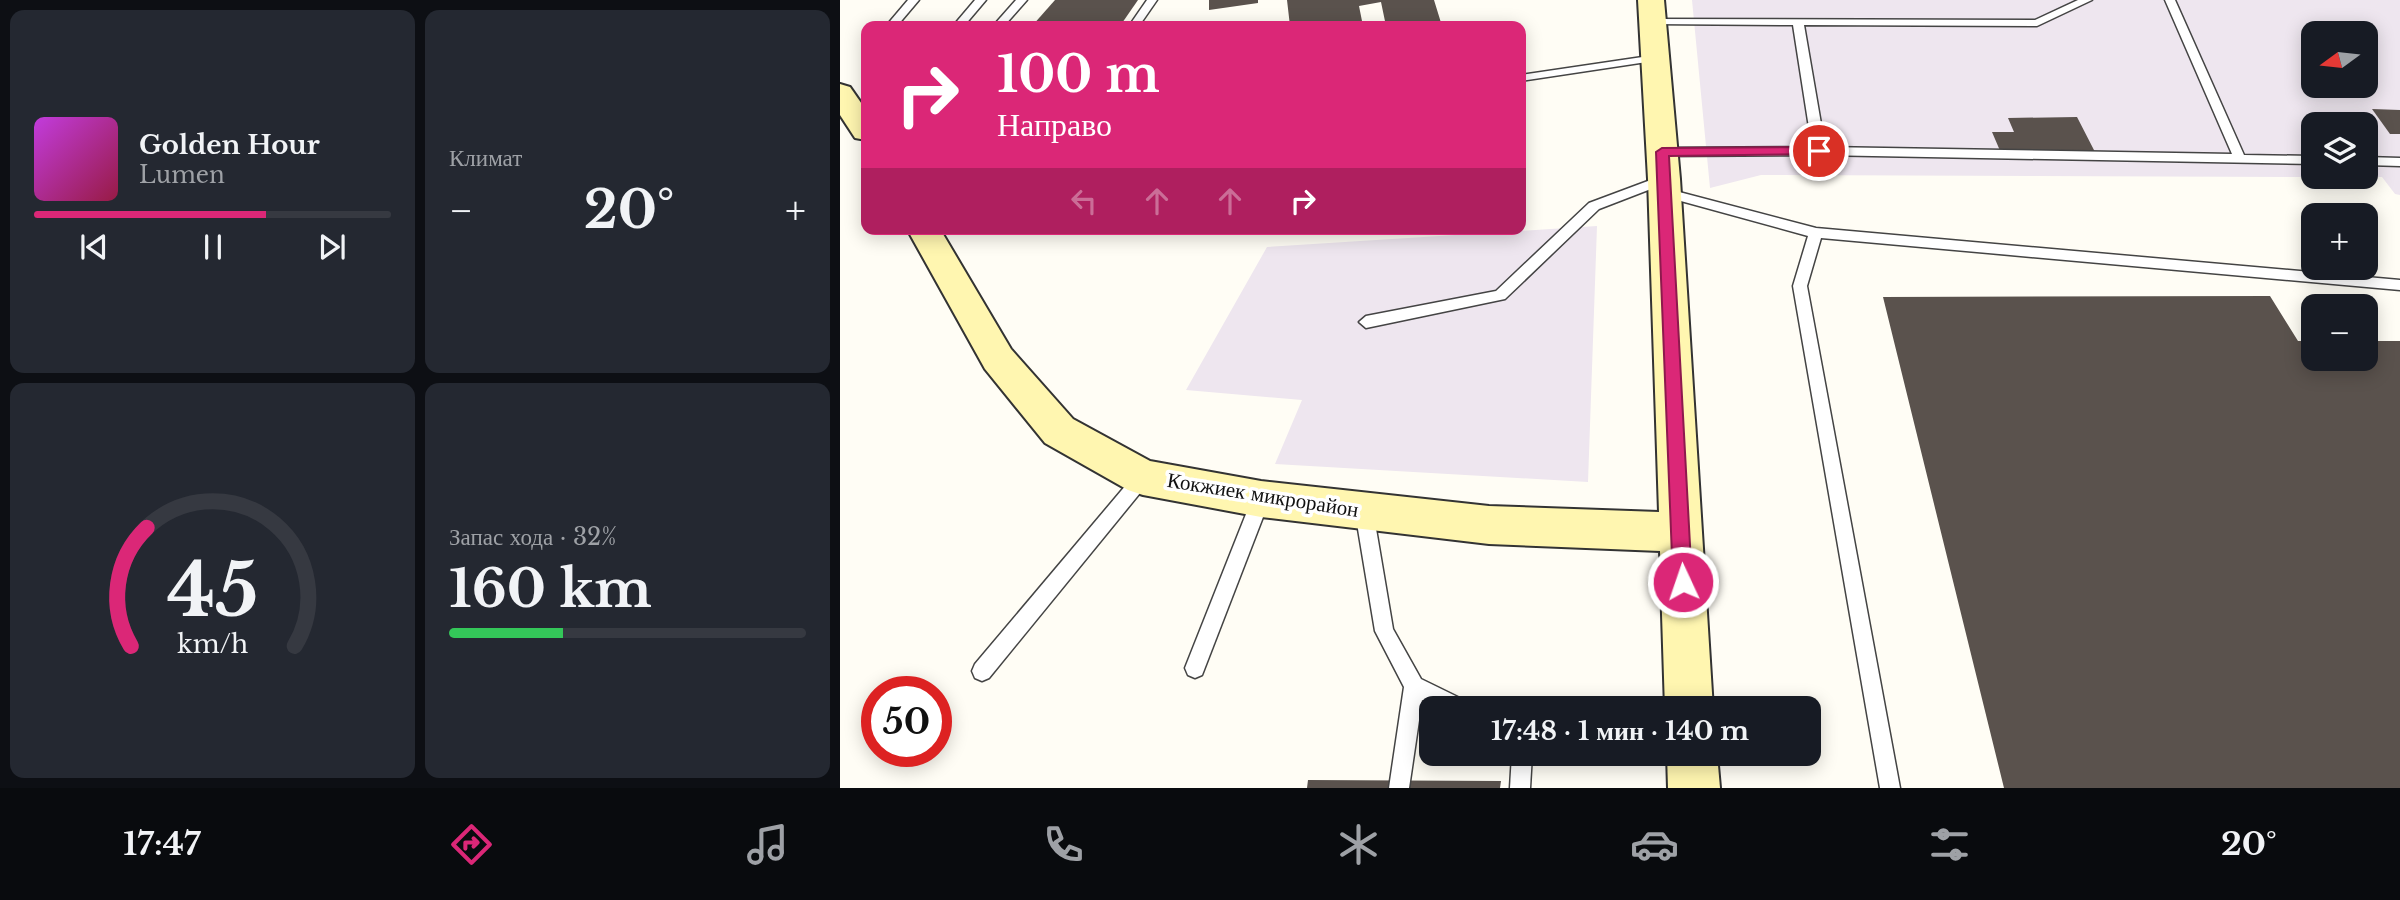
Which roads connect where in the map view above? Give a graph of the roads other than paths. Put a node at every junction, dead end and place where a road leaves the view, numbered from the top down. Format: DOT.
graph roads {
  1 [pos="914,0"];
  2 [pos="981,0"];
  3 [pos="1022,0"];
  4 [pos="1152,0"];
  5 [pos="2087,0"];
  6 [pos="2170,0"];
  7 [pos="1652,10"];
  8 [pos="895,21"];
  9 [pos="962,21"];
  10 [pos="1003,21"];
  11 [pos="1137,21"];
  12 [pos="1798,22"];
  13 [pos="1656,58"];
  14 [pos="1526,77"];
  15 [pos="840,93"];
  16 [pos="861,122"];
  17 [pos="1819,151"];
  18 [pos="2240,159"];
  19 [pos="2301,160"];
  20 [pos="2378,161"];
  21 [pos="2400,162"];
  22 [pos="1663,174"];
  23 [pos="1816,233"];
  24 [pos="926,235"];
  25 [pos="2400,285"];
  26 [pos="1366,322"];
  27 [pos="1143,477"];
  28 [pos="1261,499"];
  29 [pos="1364,511"];
  30 [pos="1680,532"];
  31 [pos="1195,668"];
  32 [pos="982,671"];
  33 [pos="1414,686"];
  34 [pos="1434,696"];
  35 [pos="1688,696"];
  36 [pos="1521,766"];
  37 [pos="1693,766"];
  38 [pos="1399,788"];
  39 [pos="1520,788"];
  40 [pos="1694,788"];
  41 [pos="1890,788"];
  1 -- 8 [label="lane"];
  2 -- 9 [label="lane"];
  3 -- 10 [label="lane"];
  4 -- 11 [label="lane"];
  5 -- 12 [label="lane"];
  6 -- 18 [label="lane"];
  7 -- 12 [label="lane"];
  7 -- 13 [label="street"];
  12 -- 17 [label="lane"];
  13 -- 14 [label="lane"];
  13 -- 22 [label="street"];
  15 -- 16 [label="street"];
  17 -- 18 [label="lane"];
  17 -- 22 [label="lane"];
  18 -- 19 [label="lane"];
  20 -- 21 [label="lane"];
  22 -- 23 [label="lane"];
  22 -- 26 [label="lane"];
  22 -- 30 [label="street"];
  23 -- 25 [label="lane"];
  23 -- 41 [label="lane"];
  24 -- 27 [label="street, Кокжиек микрорайон"];
  27 -- 28 [label="street, Кокжиек микрорайон"];
  27 -- 32 [label="lane"];
  28 -- 29 [label="street, Кокжиек микрорайон"];
  28 -- 31 [label="lane"];
  29 -- 30 [label="street, Кокжиек микрорайон"];
  29 -- 33 [label="lane"];
  30 -- 35 [label="street"];
  33 -- 34 [label="lane"];
  33 -- 38 [label="lane"];
  36 -- 39 [label="lane"];
  37 -- 40 [label="street"];
}
